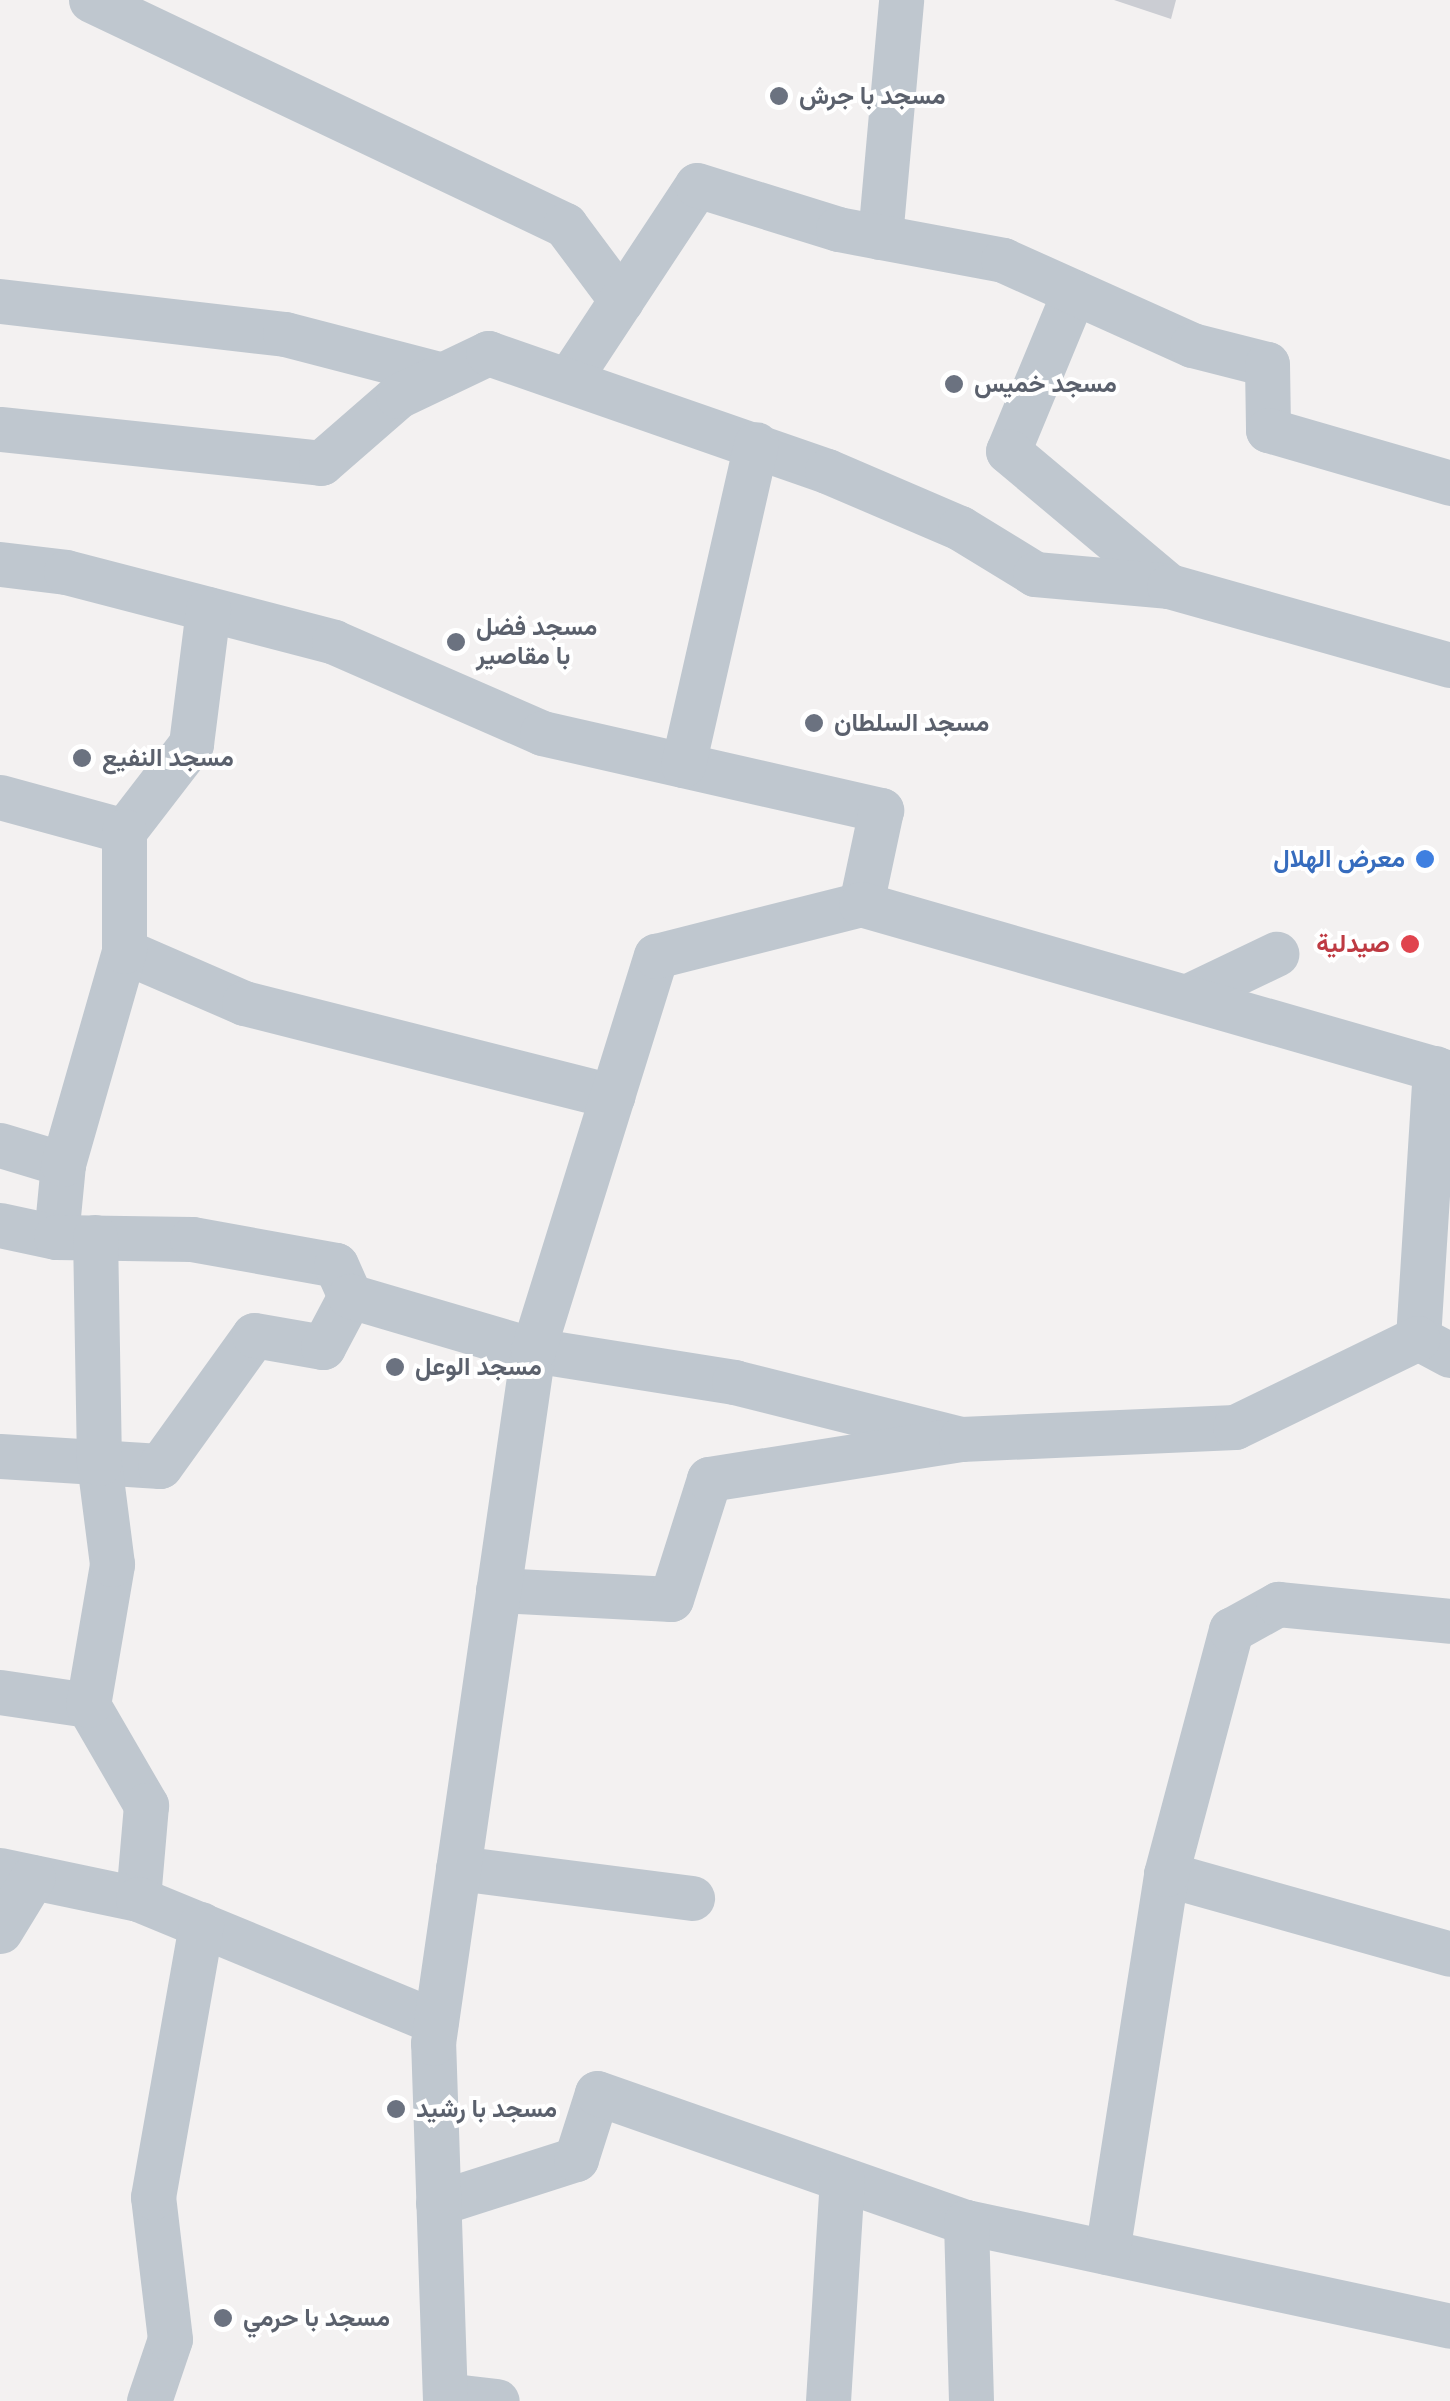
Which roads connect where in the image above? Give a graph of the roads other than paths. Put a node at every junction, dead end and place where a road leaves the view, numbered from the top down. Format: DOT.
graph roads {
  1 [pos="91,0"];
  2 [pos="901,0"];
  3 [pos="880,238"];
  4 [pos="1074,292"];
  5 [pos="621,300"];
  6 [pos="0,301"];
  7 [pos="442,375"];
  8 [pos="569,379"];
  9 [pos="0,429"];
  10 [pos="756,444"];
  11 [pos="1450,484"];
  12 [pos="0,564"];
  13 [pos="1169,586"];
  14 [pos="208,610"];
  15 [pos="1450,665"];
  16 [pos="684,765"];
  17 [pos="0,797"];
  18 [pos="124,831"];
  19 [pos="861,904"];
  20 [pos="124,952"];
  21 [pos="1276,954"];
  22 [pos="1188,996"];
  23 [pos="1442,1071"];
  24 [pos="612,1096"];
  25 [pos="0,1144"];
  26 [pos="64,1164"];
  27 [pos="0,1225"];
  28 [pos="76,1237"];
  29 [pos="350,1296"];
  30 [pos="1434,1346"];
  31 [pos="532,1350"];
  32 [pos="961,1440"];
  33 [pos="0,1456"];
  34 [pos="99,1463"];
  35 [pos="498,1590"];
  36 [pos="1450,1621"];
  37 [pos="0,1692"];
  38 [pos="88,1706"];
  39 [pos="458,1868"];
  40 [pos="16,1874"];
  41 [pos="1166,1874"];
  42 [pos="138,1898"];
  43 [pos="692,1898"];
  44 [pos="201,1924"];
  45 [pos="0,1931"];
  46 [pos="1450,1954"];
  47 [pos="436,2022"];
  48 [pos="842,2179"];
  49 [pos="438,2203"];
  50 [pos="966,2222"];
  51 [pos="1107,2252"];
  52 [pos="1450,2326"];
  53 [pos="445,2398"];
  54 [pos="149,2401"];
  55 [pos="497,2401"];
  56 [pos="828,2401"];
  57 [pos="971,2401"];
  1 -- 5 [label="street"];
  2 -- 3 [label="street"];
  3 -- 4 [label="street"];
  3 -- 5 [label="street"];
  4 -- 11 [label="street"];
  4 -- 13 [label="street"];
  5 -- 8 [label="street"];
  6 -- 7 [label="street"];
  7 -- 8 [label="street"];
  7 -- 9 [label="street"];
  8 -- 10 [label="street"];
  10 -- 13 [label="street"];
  10 -- 16 [label="street"];
  12 -- 14 [label="street"];
  13 -- 15 [label="street"];
  14 -- 16 [label="street"];
  14 -- 18 [label="street"];
  16 -- 19 [label="street"];
  17 -- 18 [label="street"];
  18 -- 20 [label="street"];
  19 -- 22 [label="street"];
  19 -- 24 [label="street"];
  20 -- 24 [label="street"];
  20 -- 26 [label="street"];
  21 -- 22 [label="street"];
  22 -- 23 [label="street"];
  23 -- 30 [label="street"];
  24 -- 31 [label="street"];
  25 -- 26 [label="street"];
  26 -- 28 [label="street"];
  27 -- 28 [label="street"];
  28 -- 29 [label="street"];
  28 -- 34 [label="street"];
  29 -- 31 [label="street"];
  29 -- 34 [label="street"];
  30 -- 32 [label="street"];
  31 -- 32 [label="street"];
  31 -- 35 [label="street"];
  32 -- 35 [label="street"];
  33 -- 34 [label="street"];
  34 -- 38 [label="street"];
  35 -- 39 [label="street"];
  36 -- 41 [label="street"];
  37 -- 38 [label="street"];
  38 -- 42 [label="street"];
  39 -- 43 [label="street"];
  39 -- 47 [label="street"];
  40 -- 42 [label="street"];
  40 -- 45 [label="street"];
  41 -- 46 [label="street"];
  41 -- 51 [label="street"];
  42 -- 44 [label="street"];
  44 -- 47 [label="street"];
  44 -- 54 [label="street"];
  47 -- 49 [label="street"];
  48 -- 49 [label="street"];
  48 -- 50 [label="street"];
  48 -- 56 [label="street"];
  49 -- 53 [label="street"];
  50 -- 51 [label="street"];
  50 -- 57 [label="street"];
  51 -- 52 [label="street"];
  53 -- 55 [label="street"];
}
